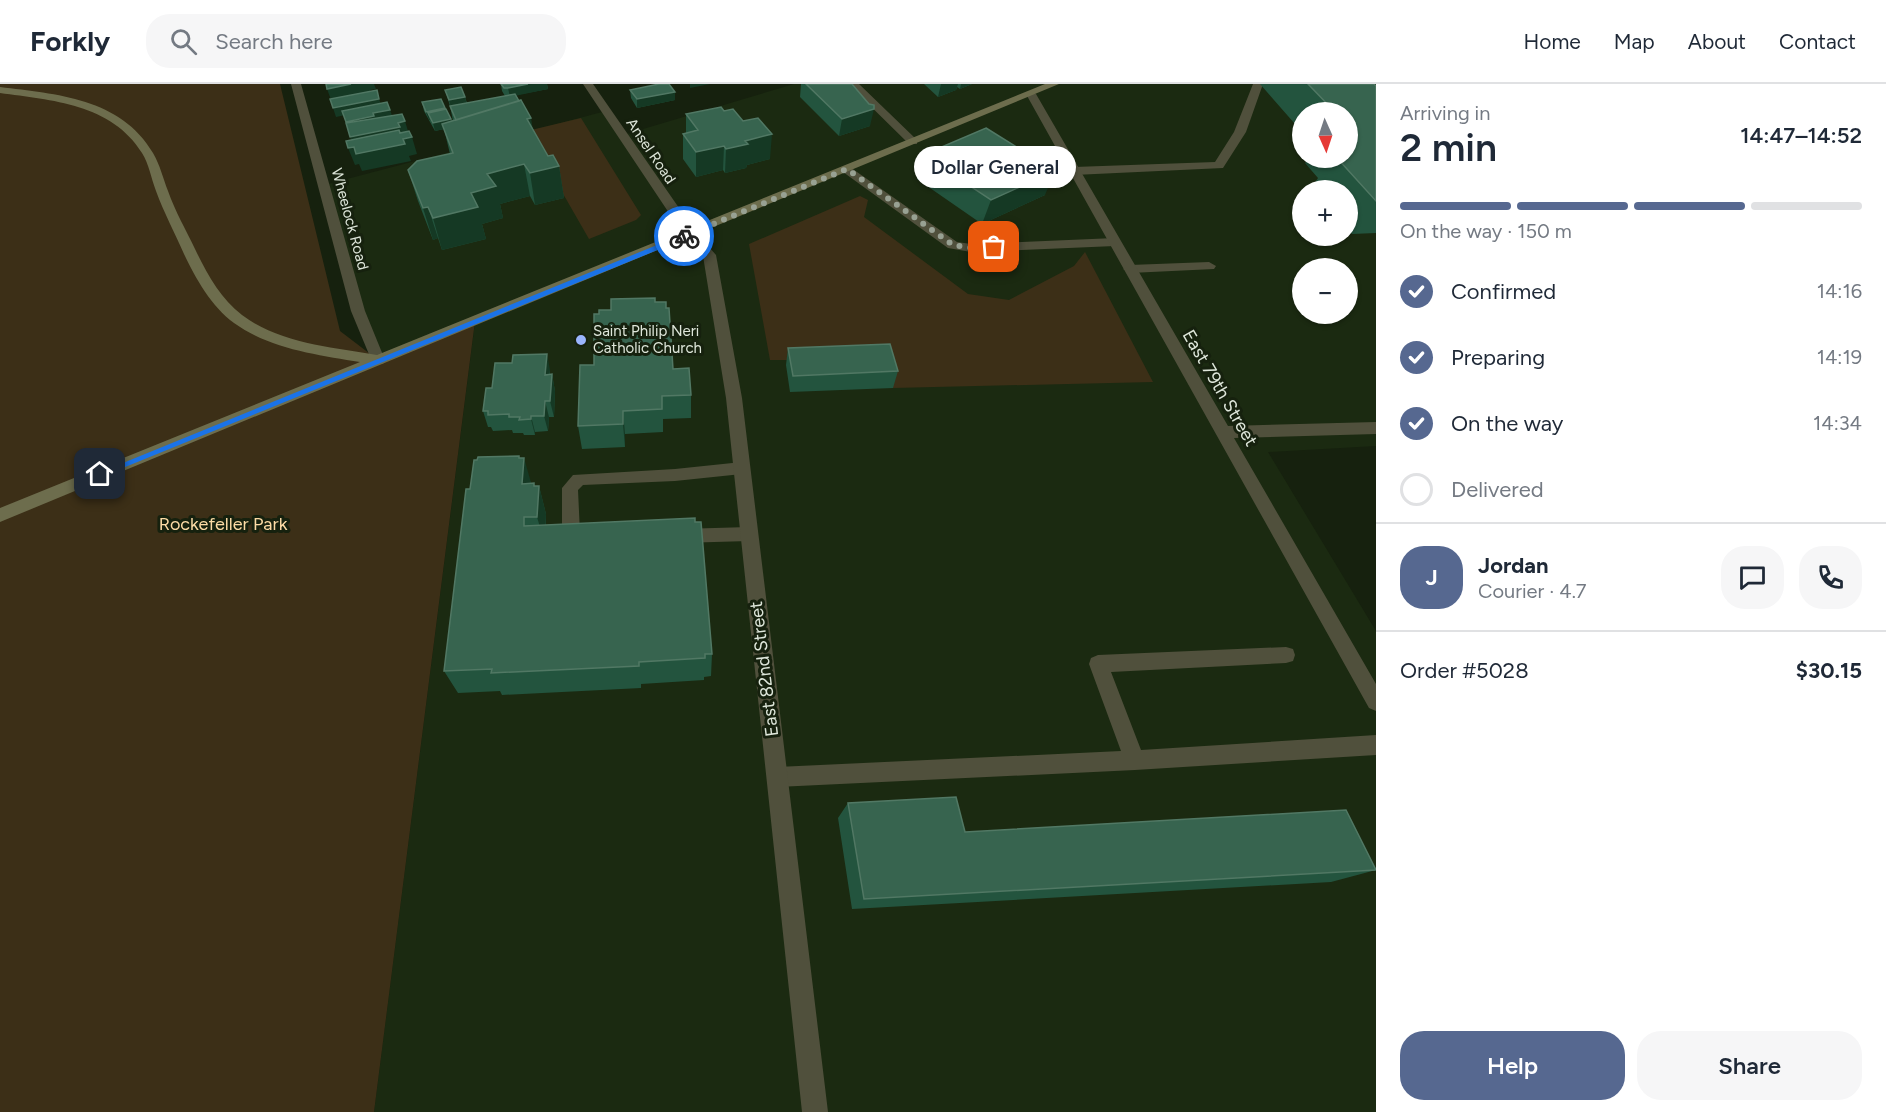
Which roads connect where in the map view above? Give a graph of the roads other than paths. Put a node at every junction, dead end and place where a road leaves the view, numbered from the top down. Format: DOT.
graph roads {
  1 [pos="296,84"];
  2 [pos="588,84"];
  3 [pos="853,84"];
  4 [pos="1054,84"];
  5 [pos="1258,84"];
  6 [pos="0,90"];
  7 [pos="1031,94"];
  8 [pos="913,142"];
  9 [pos="847,169"];
  10 [pos="1074,171"];
  11 [pos="690,234"];
  12 [pos="1115,242"];
  13 [pos="1209,266"];
  14 [pos="1130,269"];
  15 [pos="378,360"];
  16 [pos="1376,428"];
  17 [pos="1223,432"];
  18 [pos="742,468"];
  19 [pos="0,515"];
  20 [pos="749,534"];
  21 [pos="663,537"];
  22 [pos="596,540"];
  23 [pos="1286,655"];
  24 [pos="1376,702"];
  25 [pos="1376,745"];
  26 [pos="1135,760"];
  27 [pos="777,777"];
  28 [pos="815,1112"];
  1 -- 15 [label="street, Wheelock Road"];
  2 -- 11 [label="street, Ansel Road"];
  3 -- 8 [label="street"];
  4 -- 7 [label="main road"];
  5 -- 10 [label="street"];
  6 -- 15 [label="main road"];
  7 -- 8 [label="main road"];
  7 -- 10 [label="street, East 79th Street"];
  8 -- 9 [label="main road"];
  9 -- 11 [label="main road"];
  9 -- 12 [label="street"];
  10 -- 12 [label="street, East 79th Street"];
  11 -- 15 [label="main road"];
  11 -- 18 [label="street, East 82nd Street"];
  12 -- 14 [label="street, East 79th Street"];
  13 -- 14 [label="street"];
  14 -- 17 [label="street, East 79th Street"];
  15 -- 19 [label="main road"];
  16 -- 17 [label="street"];
  17 -- 24 [label="street, East 79th Street"];
  18 -- 20 [label="street, East 82nd Street"];
  18 -- 22 [label="street"];
  20 -- 21 [label="street"];
  20 -- 27 [label="street, East 82nd Street"];
  23 -- 26 [label="street"];
  25 -- 26 [label="street"];
  26 -- 27 [label="street"];
  27 -- 28 [label="street, East 82nd Street"];
}
